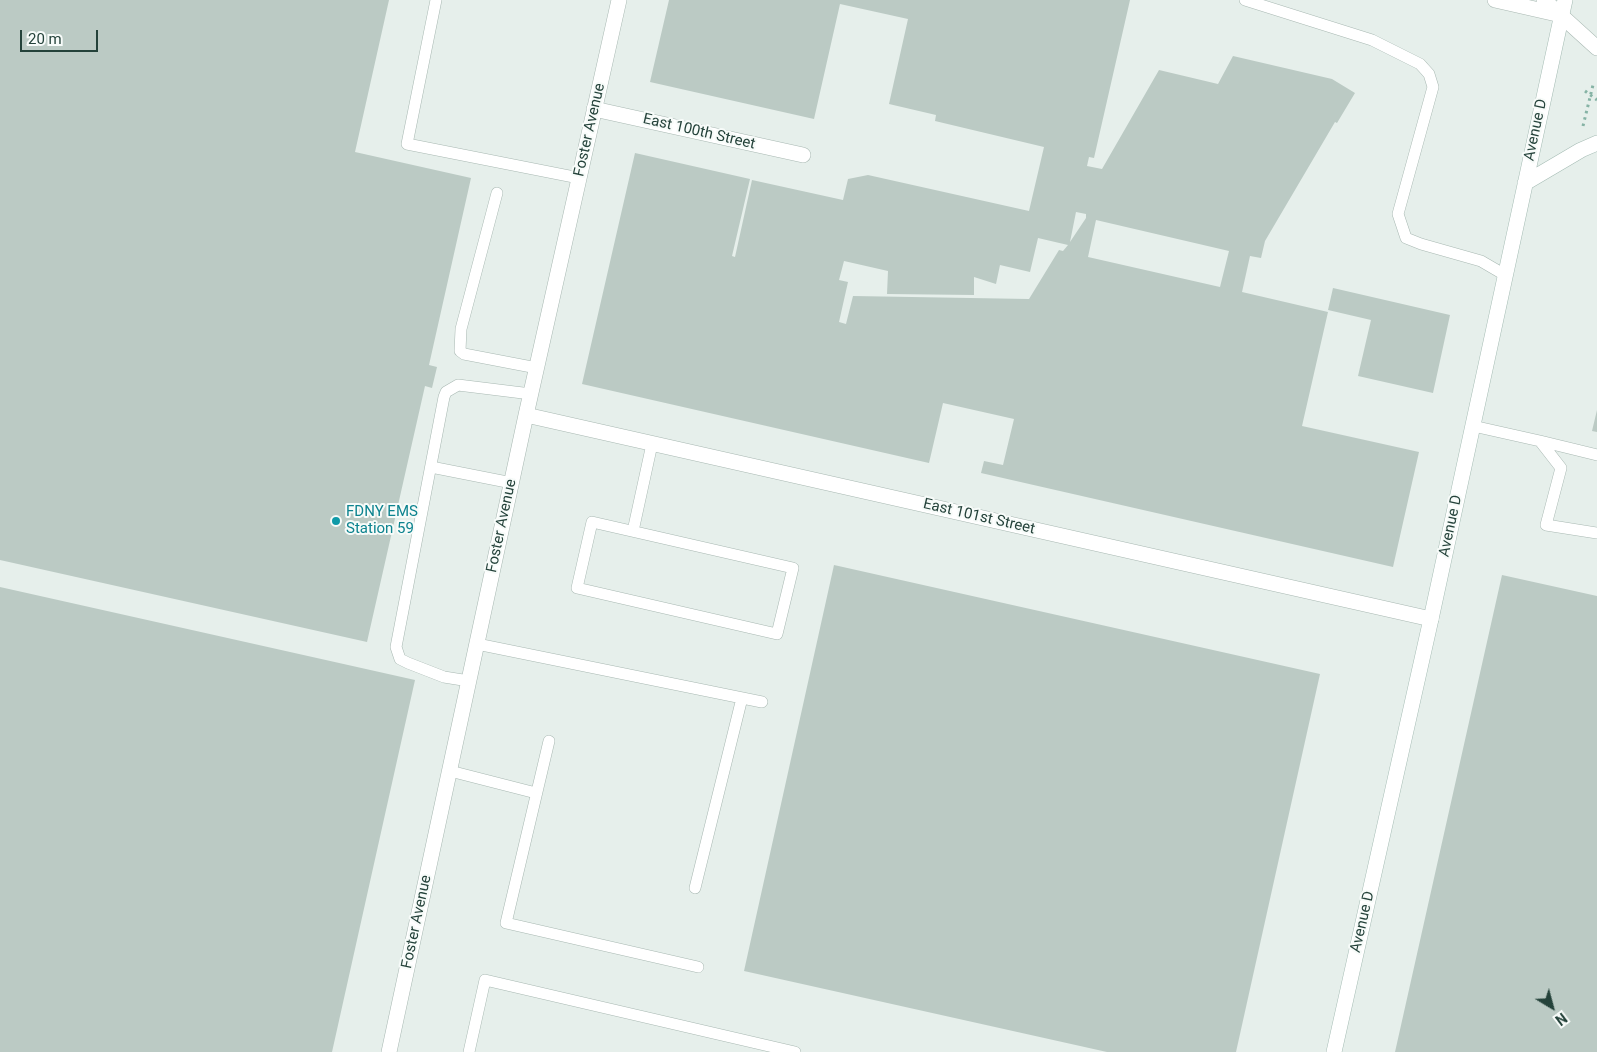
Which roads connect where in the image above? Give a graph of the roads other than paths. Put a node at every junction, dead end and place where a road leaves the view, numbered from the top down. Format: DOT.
graph roads {
  1 [pos="436,0"];
  2 [pos="619,0"];
  3 [pos="1244,0"];
  4 [pos="1495,0"];
  5 [pos="1544,0"];
  6 [pos="1565,0"];
  7 [pos="1561,15"];
  8 [pos="1597,48"];
  9 [pos="594,109"];
  10 [pos="1597,143"];
  11 [pos="803,155"];
  12 [pos="579,178"];
  13 [pos="1525,183"];
  14 [pos="497,193"];
  15 [pos="1505,275"];
  16 [pos="536,368"];
  17 [pos="531,394"];
  18 [pos="526,415"];
  19 [pos="1473,426"];
  20 [pos="1540,441"];
  21 [pos="652,444"];
  22 [pos="1597,455"];
  23 [pos="431,467"];
  24 [pos="512,483"];
  25 [pos="633,531"];
  26 [pos="1597,533"];
  27 [pos="1431,620"];
  28 [pos="477,644"];
  29 [pos="469,681"];
  30 [pos="742,698"];
  31 [pos="762,702"];
  32 [pos="549,741"];
  33 [pos="450,771"];
  34 [pos="536,793"];
  35 [pos="695,888"];
  36 [pos="698,967"];
  37 [pos="389,1052"];
  38 [pos="469,1052"];
  39 [pos="795,1052"];
  40 [pos="1334,1052"];
  1 -- 12 [label="lane"];
  2 -- 9 [label="street, Foster Avenue"];
  3 -- 15 [label="lane"];
  4 -- 7 [label="street"];
  5 -- 7 [label="street"];
  6 -- 7 [label="street, Avenue D"];
  7 -- 8 [label="street"];
  7 -- 13 [label="street, Avenue D"];
  9 -- 11 [label="street, East 100th Street"];
  9 -- 12 [label="street, Foster Avenue"];
  10 -- 13 [label="street"];
  12 -- 16 [label="street, Foster Avenue"];
  13 -- 15 [label="street, Avenue D"];
  14 -- 16 [label="lane"];
  15 -- 19 [label="street, Avenue D"];
  16 -- 17 [label="street, Foster Avenue"];
  17 -- 18 [label="street, Foster Avenue"];
  17 -- 23 [label="lane"];
  18 -- 21 [label="street, East 101st Street"];
  18 -- 24 [label="street, Foster Avenue"];
  19 -- 20 [label="lane"];
  19 -- 27 [label="street, Avenue D"];
  20 -- 22 [label="lane"];
  20 -- 26 [label="lane"];
  21 -- 25 [label="lane"];
  21 -- 27 [label="street, East 101st Street"];
  23 -- 24 [label="lane"];
  23 -- 29 [label="lane"];
  24 -- 28 [label="street, Foster Avenue"];
  25 -- 25 [label="lane"];
  27 -- 40 [label="street, Avenue D"];
  28 -- 29 [label="street, Foster Avenue"];
  28 -- 30 [label="lane"];
  29 -- 33 [label="street, Foster Avenue"];
  30 -- 31 [label="lane"];
  30 -- 35 [label="lane"];
  32 -- 34 [label="lane"];
  33 -- 34 [label="lane"];
  33 -- 37 [label="street, Foster Avenue"];
  34 -- 36 [label="lane"];
  38 -- 39 [label="lane"];
}
